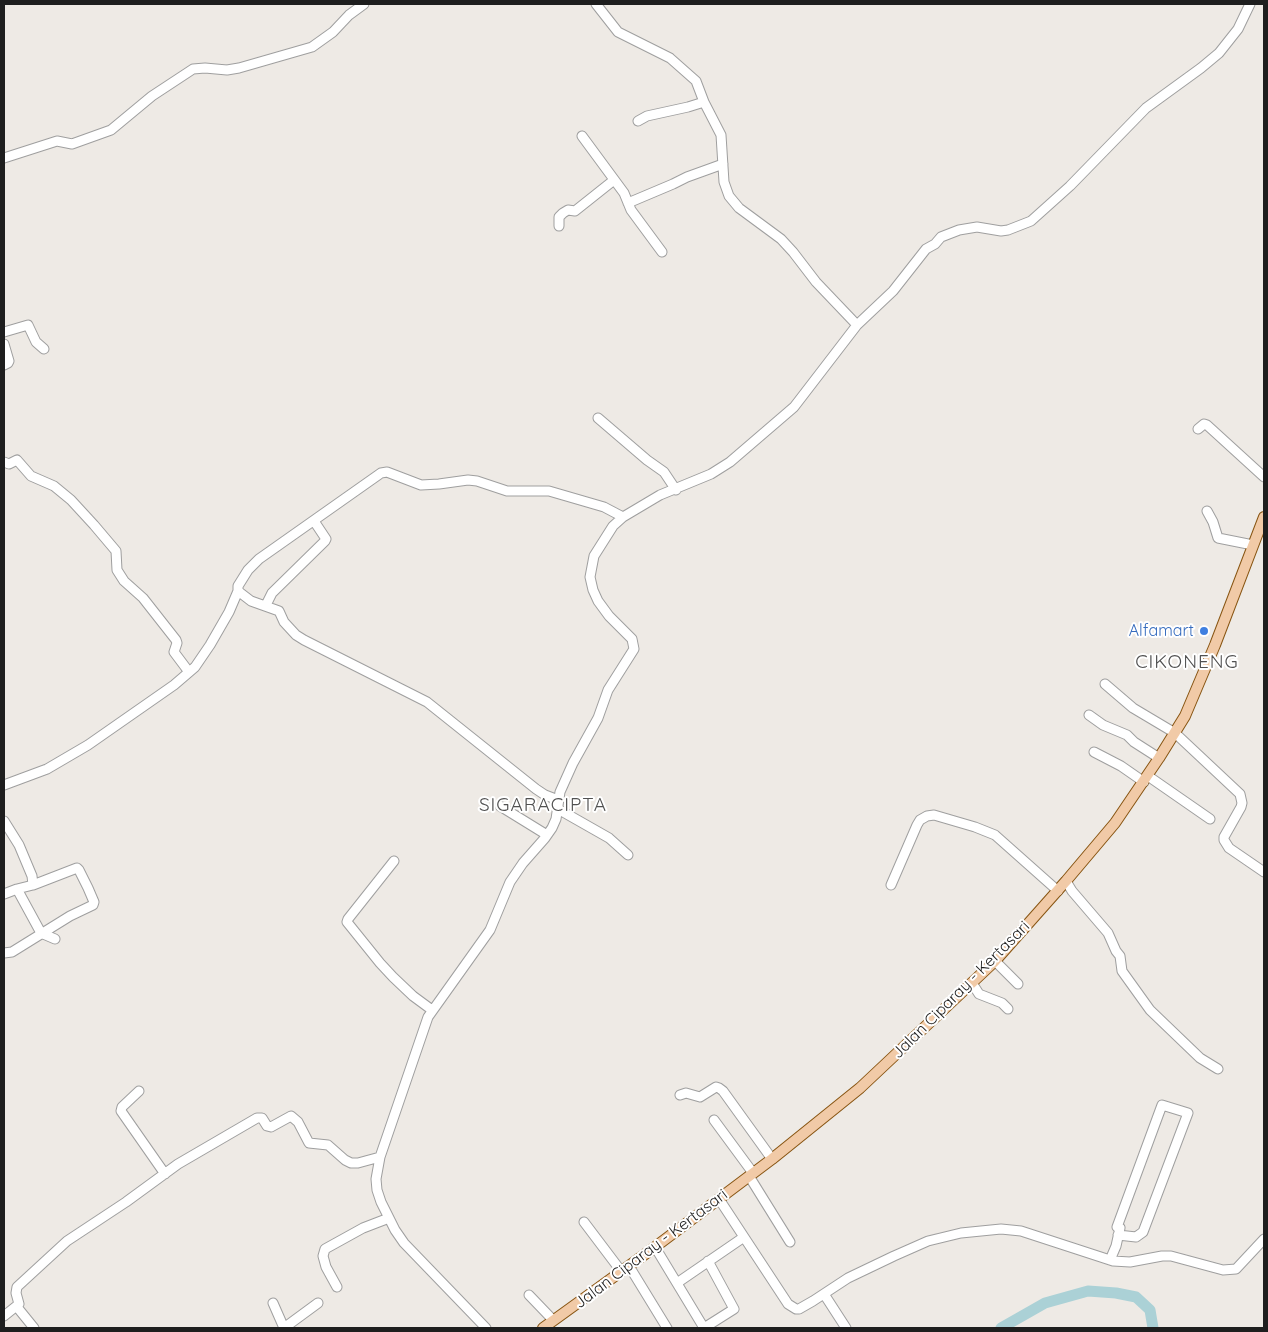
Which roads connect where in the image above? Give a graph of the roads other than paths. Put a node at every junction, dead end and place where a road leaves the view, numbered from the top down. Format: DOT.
graph roads {
  1 [pos="364,4"];
  2 [pos="596,4"];
  3 [pos="1250,4"];
  4 [pos="704,102"];
  5 [pos="638,121"];
  6 [pos="582,136"];
  7 [pos="4,158"];
  8 [pos="723,164"];
  9 [pos="614,180"];
  10 [pos="628,203"];
  11 [pos="559,226"];
  12 [pos="662,252"];
  13 [pos="857,325"];
  14 [pos="4,332"];
  15 [pos="4,344"];
  16 [pos="44,349"];
  17 [pos="4,365"];
  18 [pos="598,418"];
  19 [pos="1198,429"];
  20 [pos="4,462"];
  21 [pos="1264,477"];
  22 [pos="676,490"];
  23 [pos="1207,511"];
  24 [pos="623,517"];
  25 [pos="1264,517"];
  26 [pos="314,521"];
  27 [pos="1253,544"];
  28 [pos="238,591"];
  29 [pos="266,605"];
  30 [pos="189,672"];
  31 [pos="1105,684"];
  32 [pos="1088,715"];
  33 [pos="1175,733"];
  34 [pos="1094,752"];
  35 [pos="1159,758"];
  36 [pos="1146,779"];
  37 [pos="4,785"];
  38 [pos="558,804"];
  39 [pos="500,806"];
  40 [pos="1210,819"];
  41 [pos="4,821"];
  42 [pos="547,835"];
  43 [pos="628,855"];
  44 [pos="394,861"];
  45 [pos="1264,872"];
  46 [pos="1066,881"];
  47 [pos="33,885"];
  48 [pos="891,885"];
  49 [pos="18,889"];
  50 [pos="1058,891"];
  51 [pos="4,894"];
  52 [pos="41,933"];
  53 [pos="55,939"];
  54 [pos="4,953"];
  55 [pos="995,961"];
  56 [pos="972,983"];
  57 [pos="1018,984"];
  58 [pos="1008,1009"];
  59 [pos="432,1010"];
  60 [pos="1218,1069"];
  61 [pos="140,1090"];
  62 [pos="680,1095"];
  63 [pos="714,1120"];
  64 [pos="380,1157"];
  65 [pos="772,1159"];
  66 [pos="165,1174"];
  67 [pos="751,1174"];
  68 [pos="719,1199"];
  69 [pos="389,1218"];
  70 [pos="584,1222"];
  71 [pos="1118,1235"];
  72 [pos="744,1237"];
  73 [pos="1264,1240"];
  74 [pos="790,1242"];
  75 [pos="655,1247"];
  76 [pos="1110,1260"];
  77 [pos="708,1261"];
  78 [pos="625,1269"];
  79 [pos="676,1283"];
  80 [pos="337,1287"];
  81 [pos="824,1294"];
  82 [pos="529,1295"];
  83 [pos="274,1303"];
  84 [pos="318,1303"];
  85 [pos="17,1306"];
  86 [pos="4,1316"];
  87 [pos="554,1320"];
  88 [pos="34,1328"];
  89 [pos="284,1328"];
  90 [pos="486,1328"];
  91 [pos="543,1328"];
  92 [pos="667,1328"];
  93 [pos="704,1328"];
  94 [pos="846,1328"];
  1 -- 7 [label="street"];
  2 -- 4 [label="street"];
  3 -- 13 [label="street"];
  4 -- 5 [label="street"];
  4 -- 8 [label="street"];
  6 -- 9 [label="street"];
  8 -- 10 [label="street"];
  8 -- 13 [label="street"];
  9 -- 10 [label="street"];
  9 -- 11 [label="street"];
  10 -- 12 [label="street"];
  13 -- 22 [label="street"];
  14 -- 16 [label="street"];
  15 -- 17 [label="street"];
  18 -- 22 [label="street"];
  19 -- 21 [label="street"];
  20 -- 30 [label="street"];
  22 -- 24 [label="street"];
  23 -- 27 [label="street"];
  24 -- 26 [label="street"];
  24 -- 38 [label="street"];
  25 -- 27 [label="main road, Jalan Ciparay - Kertasari"];
  26 -- 28 [label="street"];
  26 -- 29 [label="street"];
  27 -- 33 [label="main road, Jalan Ciparay - Kertasari"];
  28 -- 29 [label="street"];
  28 -- 30 [label="street"];
  29 -- 38 [label="street"];
  30 -- 37 [label="street"];
  31 -- 33 [label="street"];
  32 -- 35 [label="street"];
  33 -- 35 [label="main road, Jalan Ciparay - Kertasari"];
  33 -- 45 [label="street"];
  34 -- 36 [label="street"];
  35 -- 36 [label="main road, Jalan Ciparay - Kertasari"];
  36 -- 40 [label="street"];
  36 -- 46 [label="main road, Jalan Ciparay - Kertasari"];
  38 -- 42 [label="street"];
  38 -- 43 [label="street"];
  39 -- 42 [label="street"];
  41 -- 47 [label="street"];
  42 -- 59 [label="street"];
  44 -- 59 [label="street"];
  46 -- 50 [label="main road, Jalan Ciparay - Kertasari"];
  46 -- 60 [label="street"];
  47 -- 49 [label="street"];
  47 -- 52 [label="street"];
  48 -- 50 [label="street"];
  49 -- 51 [label="street"];
  49 -- 52 [label="street"];
  50 -- 55 [label="main road, Jalan Ciparay - Kertasari"];
  52 -- 53 [label="street"];
  52 -- 54 [label="street"];
  55 -- 56 [label="main road, Jalan Ciparay - Kertasari"];
  55 -- 57 [label="street"];
  56 -- 58 [label="street"];
  56 -- 65 [label="main road, Jalan Ciparay - Kertasari"];
  59 -- 64 [label="street"];
  61 -- 66 [label="street"];
  62 -- 65 [label="street"];
  63 -- 67 [label="street"];
  64 -- 66 [label="street"];
  64 -- 69 [label="street"];
  65 -- 67 [label="main road, Jalan Ciparay - Kertasari"];
  66 -- 85 [label="street"];
  67 -- 68 [label="main road, Jalan Ciparay - Kertasari"];
  67 -- 74 [label="street"];
  68 -- 72 [label="street"];
  68 -- 75 [label="main road, Jalan Ciparay - Kertasari"];
  69 -- 80 [label="street"];
  69 -- 90 [label="street"];
  70 -- 78 [label="street"];
  71 -- 71 [label="street"];
  71 -- 76 [label="street"];
  72 -- 77 [label="street"];
  72 -- 81 [label="street"];
  73 -- 76 [label="street"];
  75 -- 78 [label="main road, Jalan Ciparay - Kertasari"];
  75 -- 79 [label="street"];
  76 -- 81 [label="street"];
  77 -- 79 [label="street"];
  77 -- 93 [label="street"];
  78 -- 87 [label="main road, Jalan Ciparay - Kertasari"];
  78 -- 92 [label="street"];
  79 -- 93 [label="street"];
  81 -- 94 [label="street"];
  82 -- 87 [label="street"];
  83 -- 89 [label="street"];
  84 -- 89 [label="street"];
  85 -- 86 [label="street"];
  85 -- 88 [label="street"];
  87 -- 91 [label="main road, Jalan Ciparay - Kertasari"];
}
